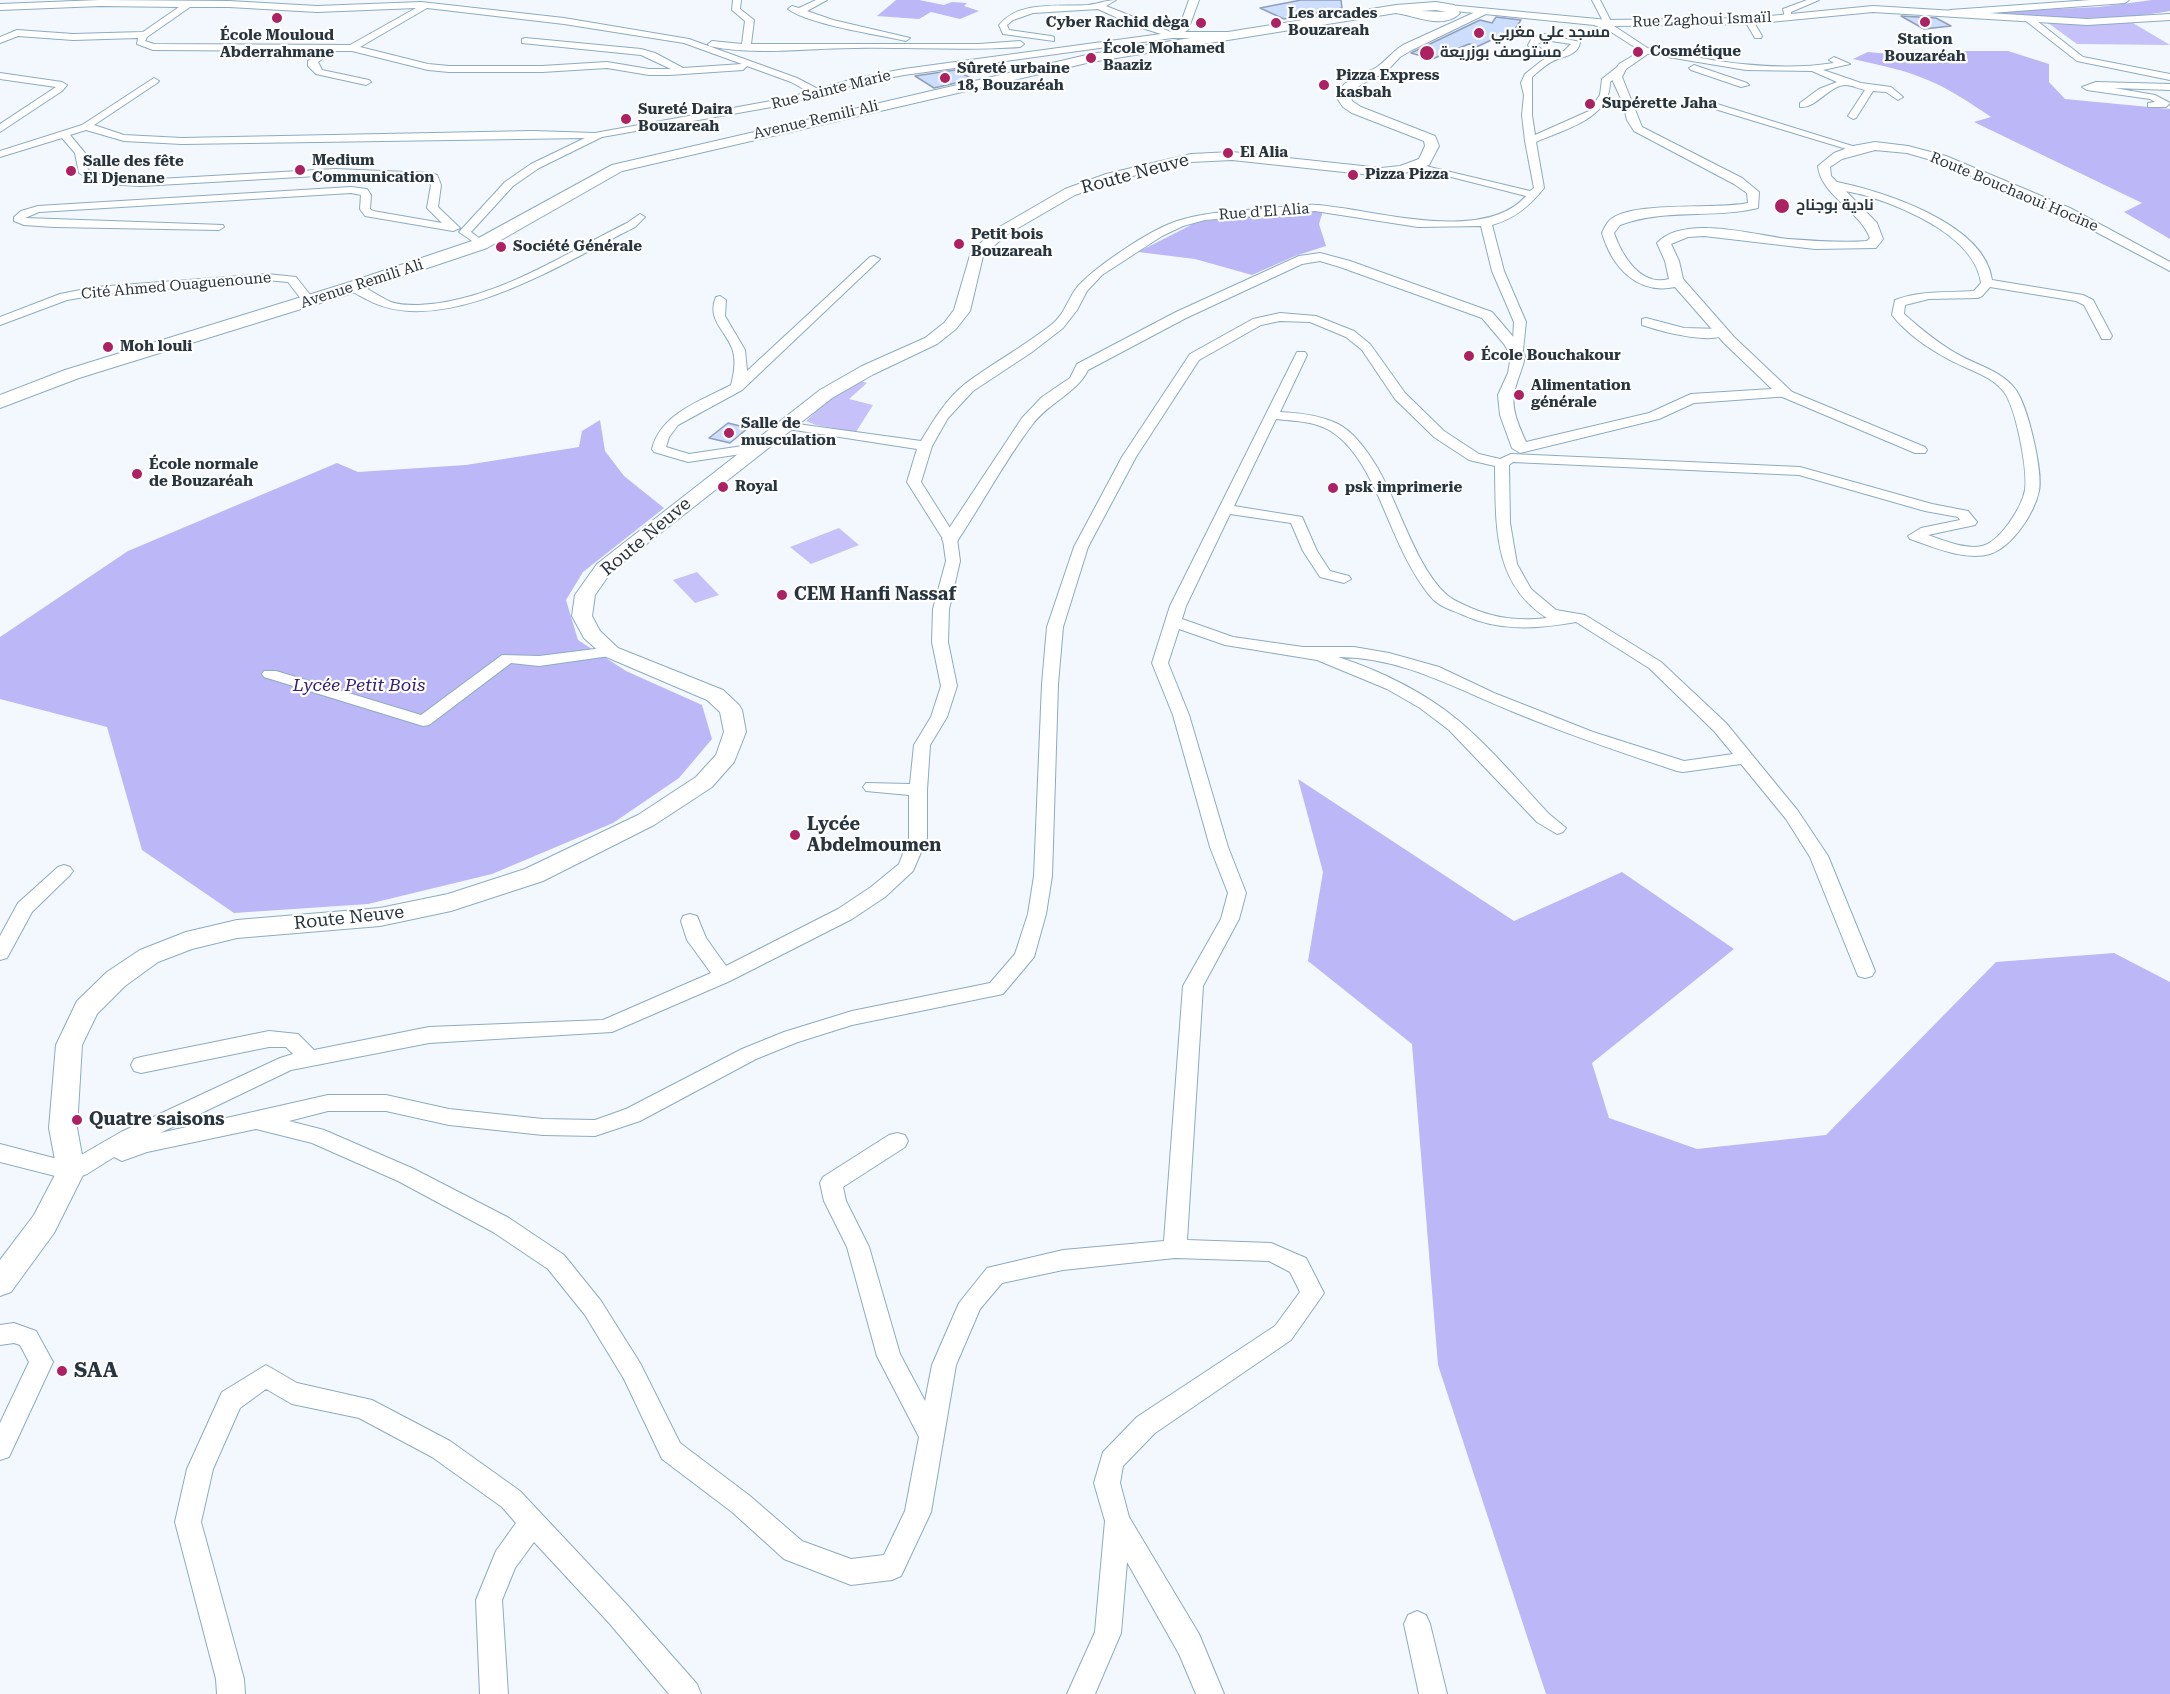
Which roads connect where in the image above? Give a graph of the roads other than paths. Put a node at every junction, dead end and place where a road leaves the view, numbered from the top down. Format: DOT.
graph roads {
  1 [pos="11,0"];
  2 [pos="737,0"];
  3 [pos="823,0"];
  4 [pos="1112,0"];
  5 [pos="1194,0"];
  6 [pos="1596,0"];
  7 [pos="1813,0"];
  8 [pos="2125,0"];
  9 [pos="101,1"];
  10 [pos="67,2"];
  11 [pos="127,2"];
  12 [pos="205,2"];
  13 [pos="422,3"];
  14 [pos="1402,3"];
  15 [pos="187,5"];
  16 [pos="1099,6"];
  17 [pos="0,7"];
  18 [pos="29,7"];
  19 [pos="1419,7"];
  20 [pos="1478,11"];
  21 [pos="1950,13"];
  22 [pos="1447,16"];
  23 [pos="1788,16"];
  24 [pos="2170,17"];
  25 [pos="2029,19"];
  26 [pos="1749,21"];
  27 [pos="1602,22"];
  28 [pos="1250,34"];
  29 [pos="144,35"];
  30 [pos="1172,35"];
  31 [pos="1758,36"];
  32 [pos="1051,39"];
  33 [pos="0,40"];
  34 [pos="525,41"];
  35 [pos="686,41"];
  36 [pos="920,46"];
  37 [pos="1077,47"];
  38 [pos="331,48"];
  39 [pos="352,48"];
  40 [pos="749,48"];
  41 [pos="1647,51"];
  42 [pos="1550,59"];
  43 [pos="1834,60"];
  44 [pos="757,66"];
  45 [pos="1620,69"];
  46 [pos="1811,69"];
  47 [pos="681,71"];
  48 [pos="0,76"];
  49 [pos="2170,78"];
  50 [pos="154,81"];
  51 [pos="366,82"];
  52 [pos="1844,82"];
  53 [pos="1744,85"];
  54 [pos="2170,87"];
  55 [pos="1870,89"];
  56 [pos="819,93"];
  57 [pos="1898,97"];
  58 [pos="1698,101"];
  59 [pos="1803,105"];
  60 [pos="2151,105"];
  61 [pos="0,113"];
  62 [pos="18,115"];
  63 [pos="1853,116"];
  64 [pos="85,127"];
  65 [pos="0,129"];
  66 [pos="65,135"];
  67 [pos="599,135"];
  68 [pos="1530,141"];
  69 [pos="1857,149"];
  70 [pos="0,153"];
  71 [pos="1413,166"];
  72 [pos="1832,184"];
  73 [pos="1533,195"];
  74 [pos="640,217"];
  75 [pos="1486,223"];
  76 [pos="219,227"];
  77 [pos="453,228"];
  78 [pos="465,232"];
  79 [pos="481,244"];
  80 [pos="874,259"];
  81 [pos="2168,266"];
  82 [pos="1676,279"];
  83 [pos="1987,283"];
  84 [pos="353,287"];
  85 [pos="720,300"];
  86 [pos="309,301"];
  87 [pos="0,321"];
  88 [pos="1646,322"];
  89 [pos="1722,333"];
  90 [pos="2106,336"];
  91 [pos="1301,355"];
  92 [pos="1518,356"];
  93 [pos="737,387"];
  94 [pos="1785,393"];
  95 [pos="0,402"];
  96 [pos="1271,415"];
  97 [pos="788,425"];
  98 [pos="925,446"];
  99 [pos="756,448"];
  100 [pos="1920,450"];
  101 [pos="1511,457"];
  102 [pos="1225,509"];
  103 [pos="950,540"];
  104 [pos="1344,579"];
  105 [pos="1580,618"];
  106 [pos="1173,621"];
  107 [pos="611,652"];
  108 [pos="1302,652"];
  109 [pos="270,674"];
  110 [pos="1746,758"];
  111 [pos="872,788"];
  112 [pos="918,790"];
  113 [pos="1557,828"];
  114 [pos="64,872"];
  115 [pos="690,921"];
  116 [pos="0,953"];
  117 [pos="1865,970"];
  118 [pos="723,976"];
  119 [pos="309,1057"];
  120 [pos="141,1065"];
  121 [pos="257,1121"];
  122 [pos="897,1141"];
  123 [pos="0,1153"];
  124 [pos="71,1171"];
  125 [pos="1175,1249"];
  126 [pos="0,1283"];
  127 [pos="0,1335"];
  128 [pos="930,1434"];
  129 [pos="0,1449"];
  130 [pos="533,1521"];
  131 [pos="1118,1521"];
  132 [pos="1417,1624"];
  133 [pos="231,1694"];
  134 [pos="494,1694"];
  135 [pos="687,1694"];
  136 [pos="1082,1694"];
  137 [pos="1210,1694"];
  138 [pos="1433,1694"];
  1 -- 18 [label="street"];
  2 -- 40 [label="street"];
  3 -- 36 [label="street"];
  4 -- 16 [label="street"];
  5 -- 30 [label="street"];
  6 -- 27 [label="street"];
  7 -- 23 [label="street"];
  8 -- 21 [label="street"];
  9 -- 10 [label="street"];
  9 -- 11 [label="street"];
  10 -- 18 [label="street"];
  11 -- 15 [label="street"];
  12 -- 13 [label="street"];
  12 -- 15 [label="street"];
  13 -- 35 [label="street"];
  13 -- 39 [label="street"];
  14 -- 19 [label="main road, Avenue Remili Ali"];
  14 -- 28 [label="main road, Avenue Remili Ali"];
  15 -- 29 [label="street"];
  16 -- 30 [label="street"];
  16 -- 32 [label="street"];
  17 -- 18 [label="street"];
  19 -- 22 [label="main road, Avenue Remili Ali"];
  20 -- 22 [label="main road"];
  20 -- 22 [label="street, Rue Zaghoui Ismaïl"];
  20 -- 27 [label="street, Rue Zaghoui Ismaïl"];
  21 -- 23 [label="street, Rue Zaghoui Ismaïl"];
  21 -- 25 [label="street, Rue Zaghoui Ismaïl"];
  22 -- 71 [label="main road"];
  23 -- 26 [label="street, Rue Zaghoui Ismaïl"];
  24 -- 25 [label="street, Rue Zaghoui Ismaïl"];
  25 -- 49 [label="street"];
  26 -- 27 [label="street, Rue Zaghoui Ismaïl"];
  26 -- 31 [label="street"];
  27 -- 41 [label="street"];
  28 -- 30 [label="street, Rue Sainte Marie"];
  28 -- 79 [label="main road, Avenue Remili Ali"];
  29 -- 33 [label="street"];
  29 -- 38 [label="street"];
  30 -- 37 [label="street, Rue Sainte Marie"];
  32 -- 36 [label="street"];
  32 -- 37 [label="street"];
  34 -- 47 [label="street"];
  35 -- 40 [label="street"];
  35 -- 44 [label="street"];
  36 -- 40 [label="street"];
  37 -- 56 [label="street, Rue Sainte Marie"];
  38 -- 39 [label="street"];
  38 -- 51 [label="street"];
  39 -- 47 [label="street"];
  41 -- 45 [label="street"];
  41 -- 46 [label="street"];
  41 -- 53 [label="street"];
  42 -- 68 [label="street"];
  43 -- 46 [label="street"];
  44 -- 47 [label="street"];
  44 -- 56 [label="street"];
  45 -- 68 [label="street"];
  45 -- 82 [label="street"];
  46 -- 52 [label="street"];
  48 -- 62 [label="street"];
  50 -- 64 [label="street"];
  52 -- 55 [label="street"];
  52 -- 59 [label="street"];
  54 -- 60 [label="street"];
  55 -- 57 [label="street"];
  55 -- 63 [label="street"];
  56 -- 67 [label="street, Rue Sainte Marie"];
  58 -- 69 [label="street"];
  61 -- 62 [label="street"];
  62 -- 65 [label="street"];
  64 -- 66 [label="street"];
  64 -- 67 [label="street"];
  66 -- 70 [label="street"];
  66 -- 77 [label="street"];
  67 -- 78 [label="street, Rue Sainte Marie"];
  68 -- 73 [label="street"];
  69 -- 72 [label="street, Route Bouchaoui Hocine"];
  69 -- 81 [label="street, Route Bouchaoui Hocine"];
  71 -- 73 [label="street"];
  71 -- 97 [label="main road, Route Neuve"];
  72 -- 82 [label="street"];
  72 -- 83 [label="street"];
  73 -- 75 [label="street, Rue d'El Alia"];
  74 -- 84 [label="street"];
  75 -- 92 [label="street"];
  75 -- 98 [label="street, Rue d'El Alia"];
  76 -- 77 [label="street"];
  77 -- 78 [label="street"];
  78 -- 79 [label="street"];
  79 -- 84 [label="main road, Avenue Remili Ali"];
  80 -- 93 [label="street"];
  82 -- 89 [label="street"];
  83 -- 90 [label="street"];
  83 -- 101 [label="street"];
  84 -- 86 [label="main road, Avenue Remili Ali"];
  85 -- 93 [label="street"];
  86 -- 87 [label="street, Cité Ahmed Ouaguenoune"];
  86 -- 95 [label="main road, Avenue Remili Ali"];
  88 -- 89 [label="street"];
  89 -- 94 [label="street"];
  91 -- 96 [label="street"];
  92 -- 101 [label="street"];
  92 -- 103 [label="street"];
  93 -- 99 [label="street"];
  94 -- 100 [label="street"];
  94 -- 101 [label="street"];
  96 -- 102 [label="street"];
  96 -- 105 [label="street"];
  97 -- 98 [label="street"];
  97 -- 99 [label="main road, Route Neuve"];
  98 -- 103 [label="street, Rue d'El Alia"];
  99 -- 107 [label="main road, Route Neuve"];
  101 -- 105 [label="street"];
  101 -- 121 [label="street"];
  102 -- 104 [label="street"];
  102 -- 106 [label="street"];
  103 -- 112 [label="street"];
  105 -- 110 [label="street"];
  106 -- 108 [label="street"];
  106 -- 125 [label="street"];
  107 -- 109 [label="street"];
  107 -- 124 [label="main road, Route Neuve"];
  108 -- 110 [label="street"];
  108 -- 113 [label="street"];
  110 -- 117 [label="street"];
  111 -- 112 [label="street"];
  112 -- 118 [label="street"];
  114 -- 116 [label="street"];
  115 -- 118 [label="street"];
  118 -- 119 [label="street"];
  119 -- 120 [label="street"];
  119 -- 124 [label="street"];
  121 -- 124 [label="street"];
  121 -- 128 [label="street"];
  122 -- 128 [label="street"];
  123 -- 124 [label="street"];
  124 -- 126 [label="main road"];
  125 -- 128 [label="street"];
  125 -- 131 [label="street"];
  127 -- 129 [label="street"];
  130 -- 133 [label="street"];
  130 -- 134 [label="street"];
  130 -- 135 [label="street"];
  131 -- 136 [label="street"];
  131 -- 137 [label="street"];
  132 -- 138 [label="street"];
}
